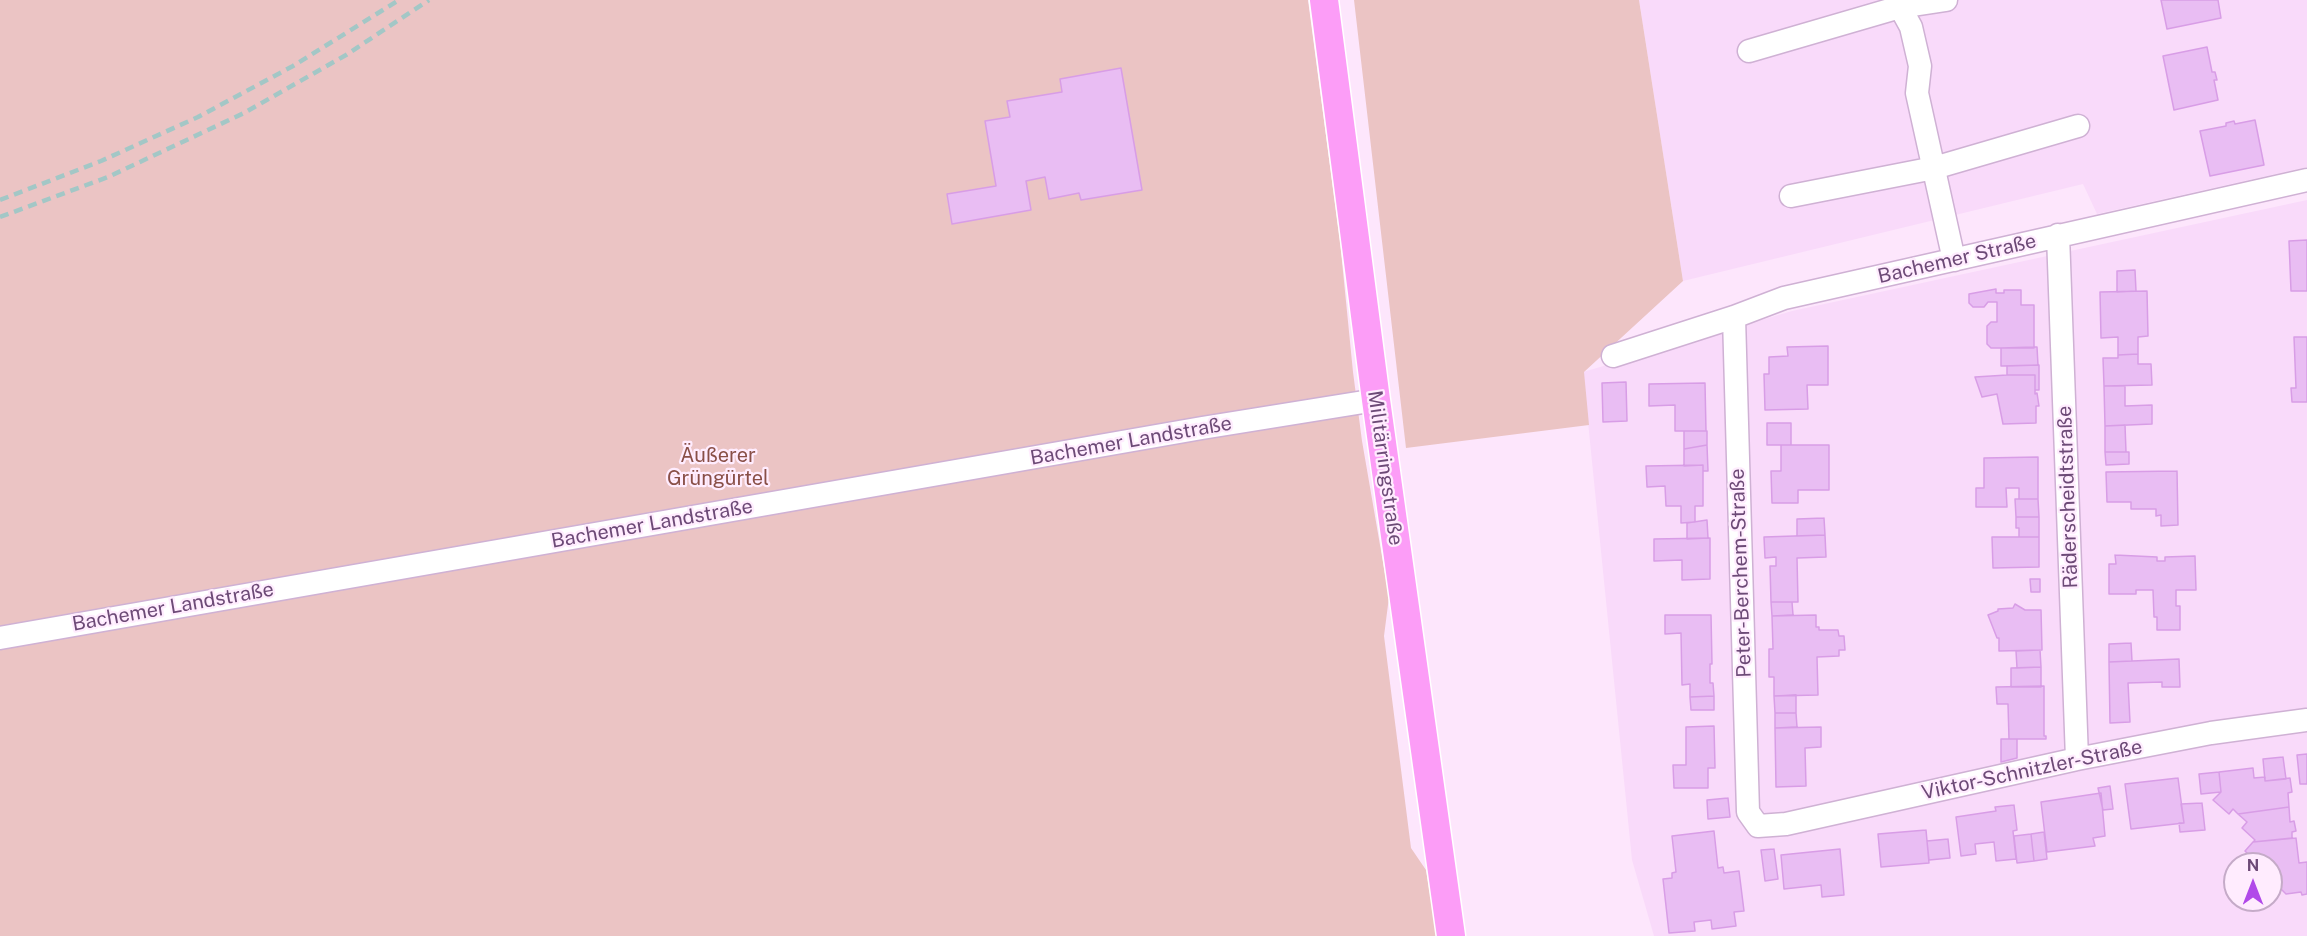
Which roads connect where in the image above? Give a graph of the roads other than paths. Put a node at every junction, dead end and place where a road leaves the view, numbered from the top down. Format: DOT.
graph roads {
  1 [pos="1324,0"];
  2 [pos="1946,0"];
  3 [pos="1899,4"];
  4 [pos="1749,51"];
  5 [pos="2078,126"];
  6 [pos="1934,168"];
  7 [pos="2307,180"];
  8 [pos="1791,196"];
  9 [pos="2058,236"];
  10 [pos="1954,260"];
  11 [pos="1734,317"];
  12 [pos="1613,356"];
  13 [pos="1376,400"];
  14 [pos="0,638"];
  15 [pos="2307,720"];
  16 [pos="2077,759"];
  17 [pos="1758,826"];
  18 [pos="1451,936"];
  1 -- 13 [label="main road, Militärringstraße"];
  2 -- 3 [label="street"];
  3 -- 4 [label="street"];
  3 -- 6 [label="street"];
  5 -- 6 [label="street"];
  6 -- 8 [label="street"];
  6 -- 10 [label="street"];
  7 -- 9 [label="street, Bachemer Straße"];
  9 -- 10 [label="street, Bachemer Straße"];
  9 -- 16 [label="street, Räderscheidtstraße"];
  10 -- 11 [label="street, Bachemer Straße"];
  11 -- 12 [label="street, Bachemer Straße"];
  11 -- 17 [label="street, Peter-Berchem-Straße"];
  13 -- 14 [label="street, Bachemer Landstraße"];
  13 -- 18 [label="main road, Militärringstraße"];
  15 -- 16 [label="street, Viktor-Schnitzler-Straße"];
  16 -- 17 [label="street, Viktor-Schnitzler-Straße"];
}
